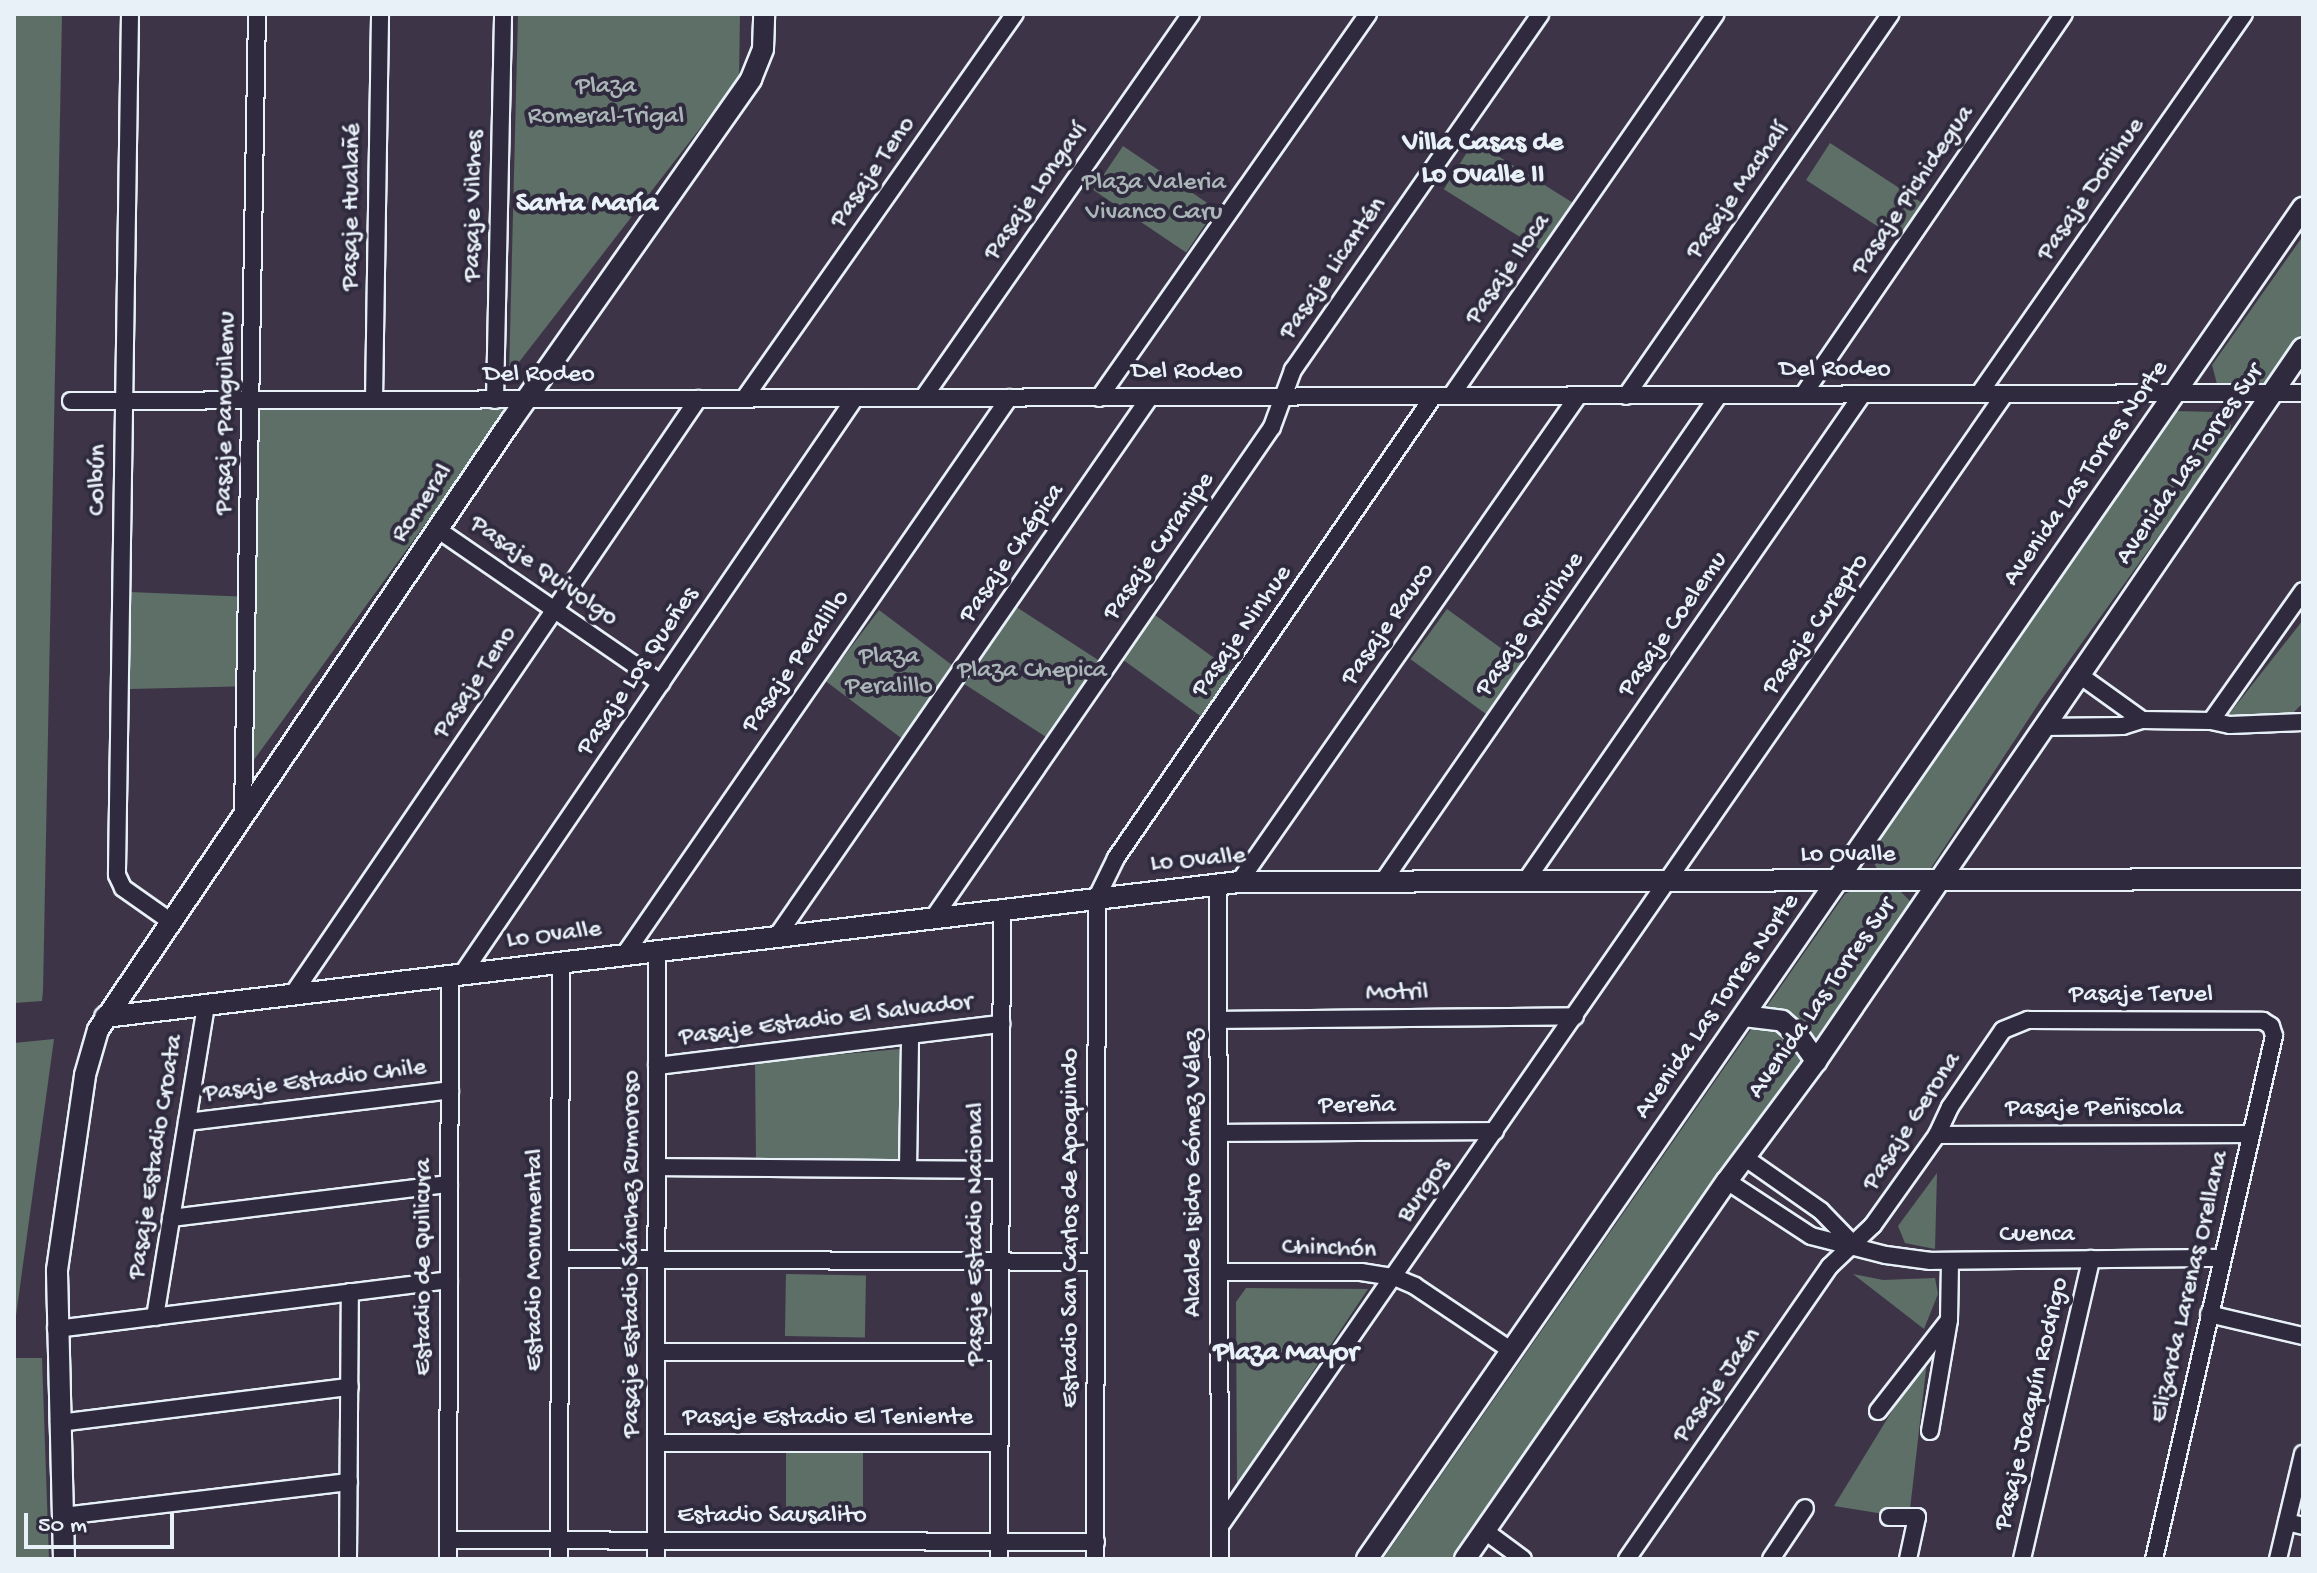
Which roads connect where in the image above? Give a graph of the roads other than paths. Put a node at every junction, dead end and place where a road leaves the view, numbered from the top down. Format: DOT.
graph roads {
  1 [pos="130,14"];
  2 [pos="257,14"];
  3 [pos="380,14"];
  4 [pos="503,14"];
  5 [pos="764,14"];
  6 [pos="1015,14"];
  7 [pos="1191,14"];
  8 [pos="1368,14"];
  9 [pos="1540,14"];
  10 [pos="1716,14"];
  11 [pos="1891,14"];
  12 [pos="2064,14"];
  13 [pos="2244,14"];
  14 [pos="2303,208"];
  15 [pos="2303,348"];
  16 [pos="2271,393"];
  17 [pos="2303,393"];
  18 [pos="1979,394"];
  19 [pos="2174,394"];
  20 [pos="1719,395"];
  21 [pos="1803,395"];
  22 [pos="1862,395"];
  23 [pos="2004,395"];
  24 [pos="1451,396"];
  25 [pos="1578,396"];
  26 [pos="1626,396"];
  27 [pos="1150,397"];
  28 [pos="1283,397"];
  29 [pos="1433,397"];
  30 [pos="855,398"];
  31 [pos="923,398"];
  32 [pos="1009,398"];
  33 [pos="1099,398"];
  34 [pos="698,399"];
  35 [pos="744,399"];
  36 [pos="374,400"];
  37 [pos="495,400"];
  38 [pos="526,400"];
  39 [pos="71,401"];
  40 [pos="125,401"];
  41 [pos="252,401"];
  42 [pos="437,529"];
  43 [pos="2303,591"];
  44 [pos="555,610"];
  45 [pos="2078,674"];
  46 [pos="661,683"];
  47 [pos="2142,720"];
  48 [pos="2211,721"];
  49 [pos="2303,722"];
  50 [pos="2042,727"];
  51 [pos="243,814"];
  52 [pos="2303,879"];
  53 [pos="1936,881"];
  54 [pos="1239,882"];
  55 [pos="1525,882"];
  56 [pos="1668,882"];
  57 [pos="1836,882"];
  58 [pos="1382,883"];
  59 [pos="1218,884"];
  60 [pos="1097,897"];
  61 [pos="1002,909"];
  62 [pos="934,917"];
  63 [pos="170,921"];
  64 [pos="777,936"];
  65 [pos="657,950"];
  66 [pos="625,954"];
  67 [pos="561,962"];
  68 [pos="457,974"];
  69 [pos="293,994"];
  70 [pos="206,1005"];
  71 [pos="1575,1016"];
  72 [pos="1744,1016"];
  73 [pos="105,1017"];
  74 [pos="1219,1020"];
  75 [pos="1001,1024"];
  76 [pos="2010,1025"];
  77 [pos="2271,1026"];
  78 [pos="910,1035"];
  79 [pos="1816,1061"];
  80 [pos="657,1066"];
  81 [pos="450,1090"];
  82 [pos="187,1122"];
  83 [pos="1495,1131"];
  84 [pos="1219,1133"];
  85 [pos="2251,1134"];
  86 [pos="1937,1135"];
  87 [pos="1744,1157"];
  88 [pos="657,1167"];
  89 [pos="908,1169"];
  90 [pos="1001,1170"];
  91 [pos="1727,1181"];
  92 [pos="449,1184"];
  93 [pos="171,1218"];
  94 [pos="1854,1245"];
  95 [pos="2222,1258"];
  96 [pos="560,1259"];
  97 [pos="656,1259"];
  98 [pos="2091,1259"];
  99 [pos="1000,1261"];
  100 [pos="1950,1261"];
  101 [pos="1096,1262"];
  102 [pos="1219,1272"];
  103 [pos="1394,1277"];
  104 [pos="449,1280"];
  105 [pos="350,1292"];
  106 [pos="2209,1314"];
  107 [pos="155,1317"];
  108 [pos="1949,1320"];
  109 [pos="56,1329"];
  110 [pos="2303,1336"];
  111 [pos="1512,1351"];
  112 [pos="656,1352"];
  113 [pos="1000,1352"];
  114 [pos="350,1387"];
  115 [pos="1878,1411"];
  116 [pos="59,1423"];
  117 [pos="1930,1431"];
  118 [pos="656,1443"];
  119 [pos="999,1443"];
  120 [pos="2303,1454"];
  121 [pos="349,1482"];
  122 [pos="1805,1508"];
  123 [pos="63,1516"];
  124 [pos="1889,1517"];
  125 [pos="2295,1524"];
  126 [pos="1220,1526"];
  127 [pos="1485,1531"];
  128 [pos="448,1540"];
  129 [pos="559,1541"];
  130 [pos="655,1541"];
  131 [pos="999,1542"];
  132 [pos="1096,1550"];
  133 [pos="1469,1558"];
  134 [pos="64,1559"];
  135 [pos="348,1559"];
  136 [pos="448,1559"];
  137 [pos="559,1559"];
  138 [pos="656,1559"];
  139 [pos="999,1559"];
  140 [pos="1220,1559"];
  141 [pos="1367,1559"];
  142 [pos="1523,1559"];
  143 [pos="1627,1559"];
  144 [pos="1771,1559"];
  145 [pos="1908,1559"];
  146 [pos="2022,1559"];
  147 [pos="2154,1559"];
  148 [pos="2278,1559"];
  1 -- 40 [label="street, Colbún"];
  2 -- 41 [label="street, Pasaje Panguilemu"];
  3 -- 36 [label="street, Pasaje Hualañé"];
  4 -- 37 [label="street, Pasaje Vilches"];
  5 -- 38 [label="street, Romeral"];
  6 -- 35 [label="street, Pasaje Teno"];
  7 -- 31 [label="street, Pasaje Longaví"];
  8 -- 33 [label="street"];
  9 -- 28 [label="street, Pasaje Licantén"];
  10 -- 24 [label="street, Pasaje Iloca"];
  11 -- 26 [label="street, Pasaje Machalí"];
  12 -- 21 [label="street, Pasaje Pichidegua"];
  13 -- 18 [label="street, Pasaje Doñihue"];
  14 -- 19 [label="street, Avenida Las Torres Norte"];
  15 -- 16 [label="street, Avenida Las Torres Sur"];
  16 -- 17 [label="street, Del Rodeo"];
  16 -- 19 [label="street, Del Rodeo"];
  16 -- 45 [label="street, Avenida Las Torres Sur"];
  18 -- 22 [label="street, Del Rodeo"];
  18 -- 23 [label="street, Del Rodeo"];
  19 -- 23 [label="street, Del Rodeo"];
  19 -- 57 [label="street, Avenida Las Torres Norte"];
  20 -- 21 [label="street, Del Rodeo"];
  20 -- 26 [label="street, Del Rodeo"];
  20 -- 58 [label="street, Pasaje Quirihue"];
  21 -- 22 [label="street, Del Rodeo"];
  22 -- 55 [label="street, Pasaje Coelemu"];
  23 -- 56 [label="street, Pasaje Curepto"];
  24 -- 25 [label="street, Del Rodeo"];
  24 -- 29 [label="street, Del Rodeo"];
  25 -- 26 [label="street, Del Rodeo"];
  25 -- 54 [label="street, Pasaje Rauco"];
  27 -- 28 [label="street, Del Rodeo"];
  27 -- 33 [label="street, Del Rodeo"];
  27 -- 64 [label="street, Pasaje Chépica"];
  28 -- 29 [label="street, Del Rodeo"];
  28 -- 62 [label="street, Pasaje Curanipe"];
  29 -- 60 [label="street, Pasaje Ninhue"];
  30 -- 31 [label="street, Del Rodeo"];
  30 -- 35 [label="street, Del Rodeo"];
  30 -- 46 [label="street, Pasaje Los Queñes"];
  31 -- 32 [label="street, Del Rodeo"];
  32 -- 33 [label="street, Del Rodeo"];
  32 -- 66 [label="street, Pasaje Peralillo"];
  34 -- 35 [label="street, Del Rodeo"];
  34 -- 38 [label="street, Del Rodeo"];
  34 -- 44 [label="street, Pasaje Teno"];
  36 -- 37 [label="street, Del Rodeo"];
  36 -- 41 [label="street, Del Rodeo"];
  37 -- 38 [label="street, Del Rodeo"];
  38 -- 42 [label="street, Romeral"];
  39 -- 40 [label="street, Del Rodeo"];
  40 -- 41 [label="street, Del Rodeo"];
  40 -- 63 [label="street, Colbún"];
  41 -- 51 [label="street, Pasaje Panguilemu"];
  42 -- 44 [label="street, Pasaje Quivolgo"];
  42 -- 51 [label="street, Romeral"];
  43 -- 48 [label="street"];
  44 -- 46 [label="street, Pasaje Quivolgo"];
  44 -- 69 [label="street, Pasaje Teno"];
  45 -- 47 [label="street"];
  45 -- 50 [label="street, Avenida Las Torres Sur"];
  46 -- 68 [label="street, Pasaje Los Queñes"];
  47 -- 48 [label="street"];
  47 -- 50 [label="street"];
  48 -- 49 [label="street"];
  50 -- 53 [label="street, Avenida Las Torres Sur"];
  51 -- 63 [label="street, Romeral"];
  52 -- 53 [label="street, Lo Ovalle"];
  53 -- 57 [label="street, Lo Ovalle"];
  53 -- 79 [label="street, Avenida Las Torres Sur"];
  54 -- 58 [label="street, Lo Ovalle"];
  54 -- 59 [label="street, Lo Ovalle"];
  55 -- 56 [label="street, Lo Ovalle"];
  55 -- 58 [label="street, Lo Ovalle"];
  56 -- 57 [label="street, Lo Ovalle"];
  56 -- 71 [label="street, Burgos"];
  57 -- 72 [label="street, Avenida Las Torres Norte"];
  59 -- 60 [label="street, Lo Ovalle"];
  59 -- 74 [label="street, Alcalde Isidro Gómez Vélez"];
  60 -- 61 [label="street, Lo Ovalle"];
  60 -- 101 [label="street, Estadio San Carlos de Apoquindo"];
  61 -- 62 [label="street, Lo Ovalle"];
  61 -- 75 [label="street, Pasaje Estadio Nacional"];
  62 -- 64 [label="street, Lo Ovalle"];
  63 -- 73 [label="street, Romeral"];
  64 -- 65 [label="street, Lo Ovalle"];
  65 -- 66 [label="street, Lo Ovalle"];
  65 -- 80 [label="street, Pasaje Estadio Sánchez Rumoroso"];
  66 -- 67 [label="street, Lo Ovalle"];
  67 -- 68 [label="street, Lo Ovalle"];
  67 -- 96 [label="street, Estadio Monumental"];
  68 -- 69 [label="street, Lo Ovalle"];
  68 -- 81 [label="street, Estadio de Quilicura"];
  69 -- 70 [label="street, Lo Ovalle"];
  70 -- 73 [label="street, Lo Ovalle"];
  70 -- 82 [label="street, Pasaje Estadio Croata"];
  71 -- 74 [label="street, Motril"];
  71 -- 83 [label="street, Burgos"];
  72 -- 79 [label="street"];
  72 -- 111 [label="street, Avenida Las Torres Norte"];
  73 -- 109 [label="street, Romeral"];
  74 -- 84 [label="street, Alcalde Isidro Gómez Vélez"];
  75 -- 78 [label="street, Pasaje Estadio El Salvador"];
  75 -- 90 [label="street, Pasaje Estadio Nacional"];
  76 -- 77 [label="street, Pasaje Teruel"];
  76 -- 86 [label="street, Pasaje Gerona"];
  77 -- 85 [label="street, Elizarda Larenas Orellana"];
  78 -- 80 [label="street, Pasaje Estadio El Salvador"];
  78 -- 89 [label="street"];
  79 -- 87 [label="street, Avenida Las Torres Sur"];
  80 -- 88 [label="street, Pasaje Estadio Sánchez Rumoroso"];
  81 -- 82 [label="street, Pasaje Estadio Chile"];
  81 -- 92 [label="street, Estadio de Quilicura"];
  82 -- 93 [label="street, Pasaje Estadio Croata"];
  83 -- 84 [label="street, Pereña"];
  83 -- 103 [label="street, Burgos"];
  84 -- 102 [label="street, Alcalde Isidro Gómez Vélez"];
  85 -- 86 [label="street, Pasaje Peñiscola"];
  85 -- 95 [label="street, Elizarda Larenas Orellana"];
  86 -- 94 [label="street, Pasaje Gerona"];
  87 -- 91 [label="street, Avenida Las Torres Sur"];
  87 -- 94 [label="street"];
  88 -- 89 [label="street"];
  88 -- 97 [label="street, Pasaje Estadio Sánchez Rumoroso"];
  89 -- 90 [label="street"];
  90 -- 99 [label="street, Pasaje Estadio Nacional"];
  91 -- 94 [label="street, Cuenca"];
  91 -- 127 [label="street, Avenida Las Torres Sur"];
  92 -- 93 [label="street"];
  92 -- 104 [label="street, Estadio de Quilicura"];
  93 -- 107 [label="street, Pasaje Estadio Croata"];
  94 -- 100 [label="street, Cuenca"];
  94 -- 143 [label="street, Pasaje Jaén"];
  95 -- 98 [label="street, Cuenca"];
  95 -- 106 [label="street, Elizarda Larenas Orellana"];
  96 -- 97 [label="street"];
  96 -- 129 [label="street, Estadio Monumental"];
  97 -- 99 [label="street"];
  97 -- 112 [label="street, Pasaje Estadio Sánchez Rumoroso"];
  98 -- 100 [label="street, Cuenca"];
  98 -- 146 [label="street, Pasaje Joaquín Rodrigo"];
  99 -- 101 [label="street"];
  99 -- 113 [label="street, Pasaje Estadio Nacional"];
  100 -- 108 [label="street"];
  101 -- 132 [label="street, Estadio San Carlos de Apoquindo"];
  102 -- 103 [label="street, Chinchón"];
  102 -- 126 [label="street, Alcalde Isidro Gómez Vélez"];
  103 -- 111 [label="street, Chinchón"];
  103 -- 126 [label="street, Burgos"];
  104 -- 105 [label="street"];
  104 -- 128 [label="street, Estadio de Quilicura"];
  105 -- 107 [label="street"];
  105 -- 114 [label="street"];
  106 -- 110 [label="street"];
  106 -- 147 [label="street, Elizarda Larenas Orellana"];
  107 -- 109 [label="street"];
  108 -- 115 [label="street"];
  108 -- 117 [label="street"];
  109 -- 116 [label="street, Romeral"];
  111 -- 141 [label="street, Avenida Las Torres Norte"];
  112 -- 113 [label="street"];
  112 -- 118 [label="street, Pasaje Estadio Sánchez Rumoroso"];
  113 -- 119 [label="street, Pasaje Estadio Nacional"];
  114 -- 116 [label="street"];
  114 -- 121 [label="street"];
  116 -- 123 [label="street, Romeral"];
  118 -- 119 [label="street, Pasaje Estadio El Teniente"];
  118 -- 130 [label="street, Pasaje Estadio Sánchez Rumoroso"];
  119 -- 131 [label="street, Pasaje Estadio Nacional"];
  120 -- 125 [label="street"];
  121 -- 123 [label="street"];
  121 -- 135 [label="street"];
  122 -- 144 [label="street"];
  123 -- 134 [label="street, Romeral"];
  124 -- 145 [label="street"];
  125 -- 148 [label="street"];
  126 -- 140 [label="street, Alcalde Isidro Gómez Vélez"];
  127 -- 133 [label="street, Avenida Las Torres Sur"];
  127 -- 142 [label="street"];
  128 -- 129 [label="street, Estadio Sausalito"];
  128 -- 136 [label="street, Estadio de Quilicura"];
  129 -- 130 [label="street, Estadio Sausalito"];
  129 -- 137 [label="street, Estadio Monumental"];
  130 -- 131 [label="street, Estadio Sausalito"];
  130 -- 138 [label="street, Pasaje Estadio Sánchez Rumoroso"];
  131 -- 132 [label="street, Estadio Sausalito"];
  131 -- 139 [label="street, Pasaje Estadio Nacional"];
}
